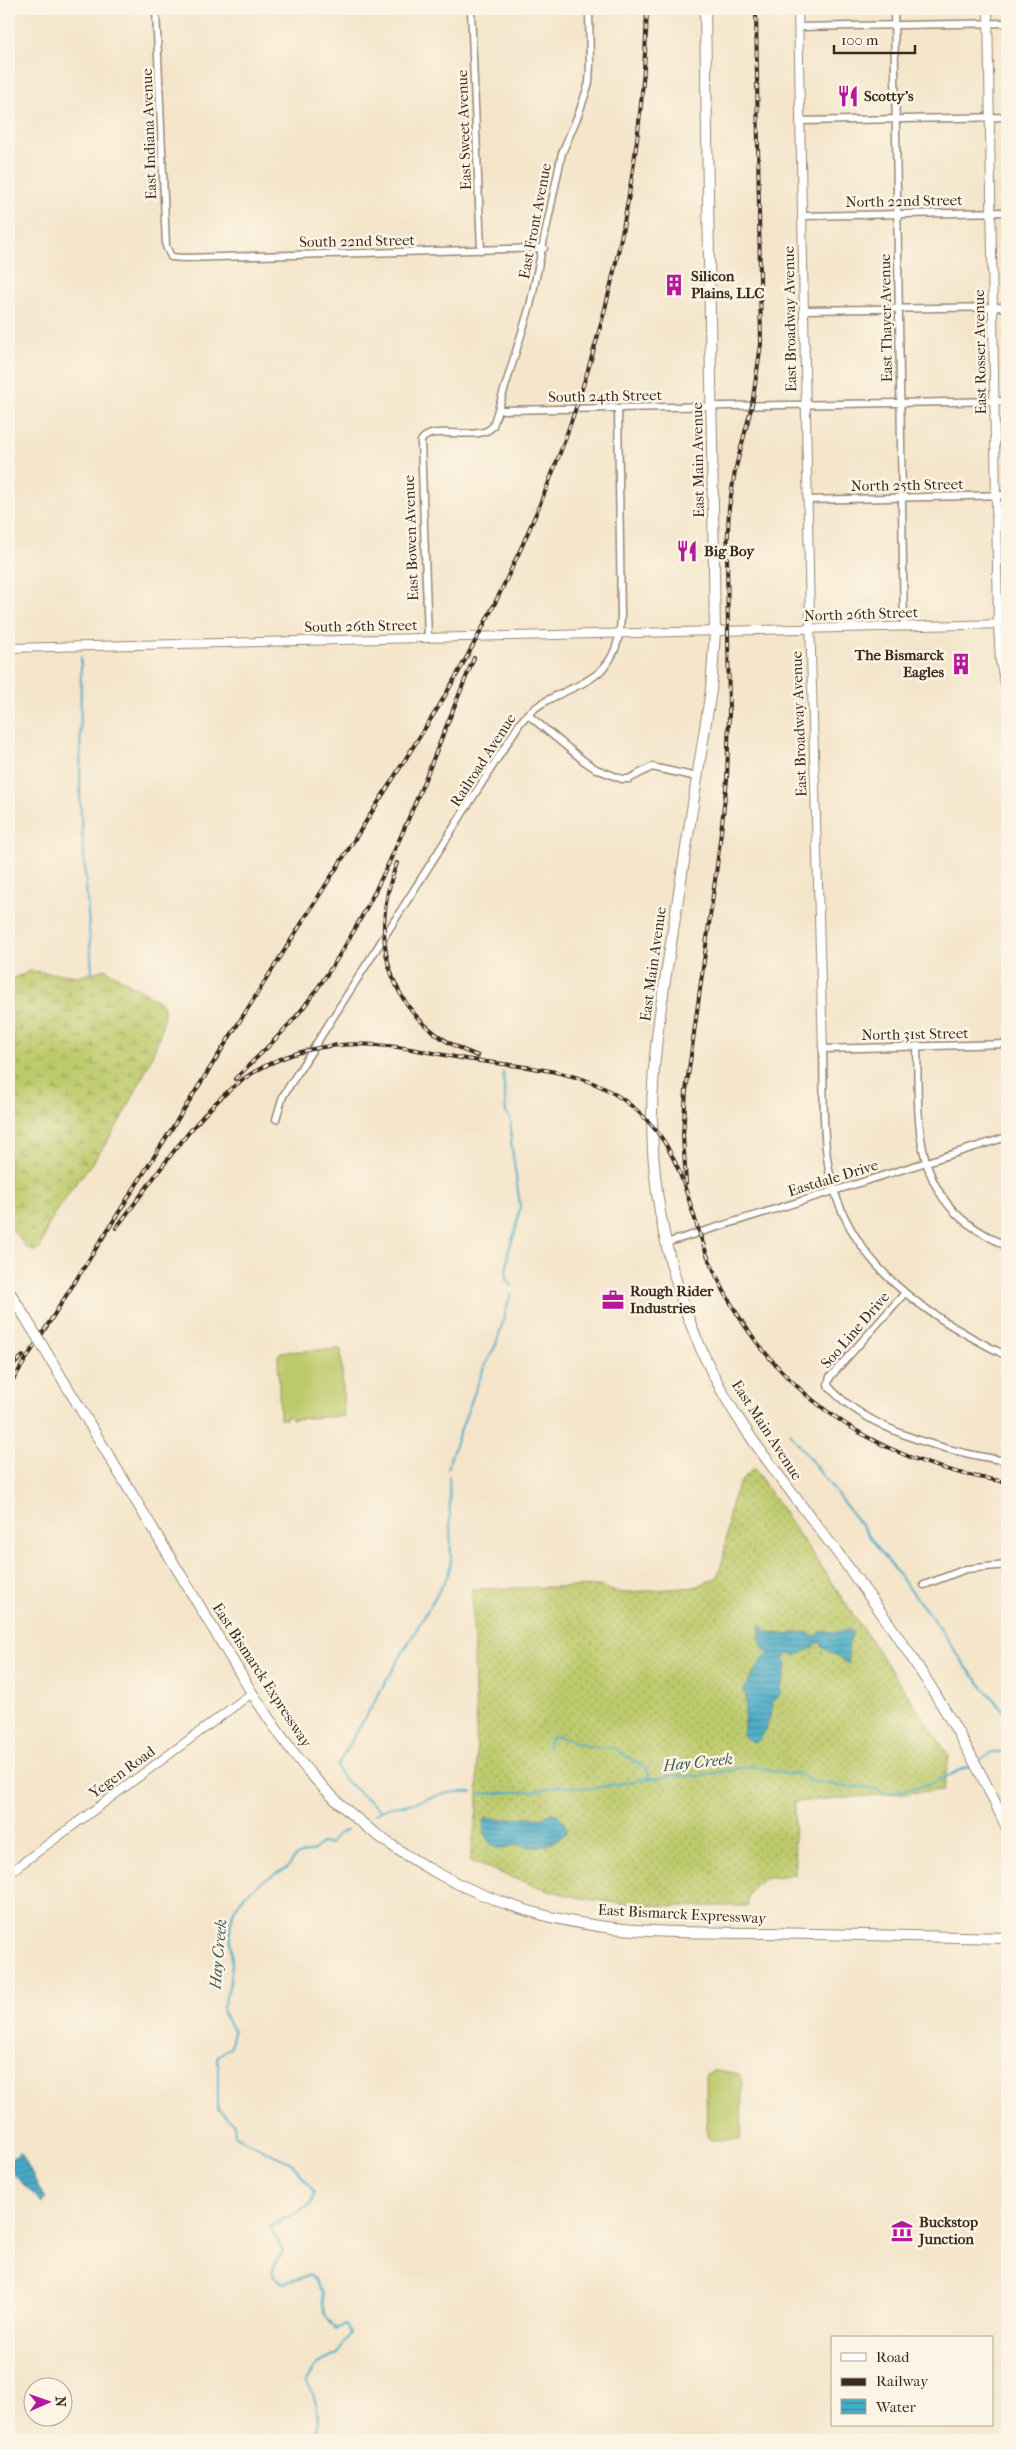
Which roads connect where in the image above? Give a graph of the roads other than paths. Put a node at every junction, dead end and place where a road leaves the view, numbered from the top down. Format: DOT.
graph roads {
  1 [pos="156,9"];
  2 [pos="471,9"];
  3 [pos="589,9"];
  4 [pos="705,9"];
  5 [pos="798,9"];
  6 [pos="894,9"];
  7 [pos="988,9"];
  8 [pos="1007,23"];
  9 [pos="988,24"];
  10 [pos="894,26"];
  11 [pos="799,28"];
  12 [pos="1007,117"];
  13 [pos="990,118"];
  14 [pos="896,120"];
  15 [pos="801,121"];
  16 [pos="991,212"];
  17 [pos="1007,212"];
  18 [pos="898,214"];
  19 [pos="802,216"];
  20 [pos="544,248"];
  21 [pos="481,250"];
  22 [pos="171,257"];
  23 [pos="1007,306"];
  24 [pos="993,307"];
  25 [pos="898,309"];
  26 [pos="804,310"];
  27 [pos="995,401"];
  28 [pos="1007,401"];
  29 [pos="900,403"];
  30 [pos="806,404"];
  31 [pos="712,406"];
  32 [pos="618,408"];
  33 [pos="499,410"];
  34 [pos="423,438"];
  35 [pos="1007,495"];
  36 [pos="996,496"];
  37 [pos="902,497"];
  38 [pos="808,500"];
  39 [pos="998,624"];
  40 [pos="1007,624"];
  41 [pos="904,627"];
  42 [pos="810,630"];
  43 [pos="715,632"];
  44 [pos="620,634"];
  45 [pos="428,638"];
  46 [pos="9,648"];
  47 [pos="1007,694"];
  48 [pos="527,714"];
  49 [pos="697,776"];
  50 [pos="1007,1044"];
  51 [pos="917,1046"];
  52 [pos="823,1049"];
  53 [pos="276,1119"];
  54 [pos="1007,1138"];
  55 [pos="925,1163"];
  56 [pos="835,1191"];
  57 [pos="666,1243"];
  58 [pos="1007,1247"];
  59 [pos="9,1291"];
  60 [pos="904,1294"];
  61 [pos="1007,1356"];
  62 [pos="1007,1461"];
  63 [pos="1007,1565"];
  64 [pos="924,1585"];
  65 [pos="252,1694"];
  66 [pos="1007,1828"];
  67 [pos="9,1873"];
  68 [pos="1007,1938"];
  1 -- 22 [label="street, East Indiana Avenue"];
  2 -- 21 [label="street, East Sweet Avenue"];
  3 -- 20 [label="street, East Front Avenue"];
  4 -- 31 [label="main road, East Main Avenue"];
  5 -- 11 [label="street, East Broadway Avenue"];
  6 -- 10 [label="street, East Thayer Avenue"];
  7 -- 9 [label="street, East Rosser Avenue"];
  8 -- 9 [label="street"];
  9 -- 10 [label="street"];
  9 -- 13 [label="street, East Rosser Avenue"];
  10 -- 11 [label="street"];
  10 -- 14 [label="street, East Thayer Avenue"];
  11 -- 15 [label="street, East Broadway Avenue"];
  12 -- 13 [label="street"];
  13 -- 14 [label="street"];
  13 -- 16 [label="street, East Rosser Avenue"];
  14 -- 15 [label="street"];
  14 -- 18 [label="street, East Thayer Avenue"];
  15 -- 19 [label="street, East Broadway Avenue"];
  16 -- 17 [label="street, North 22nd Street"];
  16 -- 18 [label="street, North 22nd Street"];
  16 -- 24 [label="street, East Rosser Avenue"];
  18 -- 19 [label="street, North 22nd Street"];
  18 -- 25 [label="street, East Thayer Avenue"];
  19 -- 26 [label="street, East Broadway Avenue"];
  20 -- 21 [label="street, South 22nd Street"];
  20 -- 33 [label="street, East Front Avenue"];
  21 -- 22 [label="street, South 22nd Street"];
  23 -- 24 [label="street"];
  24 -- 25 [label="street"];
  24 -- 27 [label="street, East Rosser Avenue"];
  25 -- 26 [label="street"];
  25 -- 29 [label="street, East Thayer Avenue"];
  26 -- 30 [label="street, East Broadway Avenue"];
  27 -- 28 [label="street, South 24th Street"];
  27 -- 29 [label="street, South 24th Street"];
  27 -- 36 [label="street, East Rosser Avenue"];
  29 -- 30 [label="street, South 24th Street"];
  29 -- 37 [label="street, East Thayer Avenue"];
  30 -- 31 [label="street, South 24th Street"];
  30 -- 38 [label="street, East Broadway Avenue"];
  31 -- 32 [label="street, South 24th Street"];
  31 -- 43 [label="main road, East Main Avenue"];
  32 -- 33 [label="street, South 24th Street"];
  32 -- 44 [label="street, Railroad Avenue"];
  33 -- 34 [label="street, East Front Avenue"];
  34 -- 45 [label="street, East Bowen Avenue"];
  35 -- 36 [label="street, North 25th Street"];
  36 -- 37 [label="street, North 25th Street"];
  36 -- 39 [label="street, East Rosser Avenue"];
  37 -- 38 [label="street, North 25th Street"];
  37 -- 41 [label="street, East Thayer Avenue"];
  38 -- 42 [label="street, East Broadway Avenue"];
  39 -- 40 [label="street, North 26th Street"];
  39 -- 41 [label="street, North 26th Street"];
  39 -- 47 [label="street, East Rosser Avenue"];
  41 -- 42 [label="street, North 26th Street"];
  42 -- 43 [label="street, North 26th Street"];
  42 -- 52 [label="street, East Broadway Avenue"];
  43 -- 44 [label="street, South 26th Street"];
  43 -- 49 [label="main road, East Main Avenue"];
  44 -- 45 [label="street, South 26th Street"];
  44 -- 48 [label="street, Railroad Avenue"];
  45 -- 46 [label="street, South 26th Street"];
  48 -- 49 [label="street"];
  48 -- 53 [label="street, Railroad Avenue"];
  49 -- 57 [label="main road, East Main Avenue"];
  50 -- 51 [label="street, North 31st Street"];
  51 -- 52 [label="street, North 31st Street"];
  51 -- 55 [label="street"];
  52 -- 56 [label="street, East Broadway Avenue"];
  54 -- 55 [label="street, Eastdale Drive"];
  55 -- 56 [label="street, Eastdale Drive"];
  55 -- 58 [label="street"];
  56 -- 57 [label="street, Eastdale Drive"];
  56 -- 60 [label="street, East Broadway Avenue"];
  57 -- 66 [label="main road, East Main Avenue"];
  59 -- 65 [label="main road, East Bismarck Expressway, bridge"];
  60 -- 61 [label="street, East Broadway Avenue"];
  60 -- 62 [label="street, Soo Line Drive"];
  63 -- 64 [label="street"];
  65 -- 67 [label="street, Yegen Road"];
  65 -- 68 [label="main road, East Bismarck Expressway"];
}
